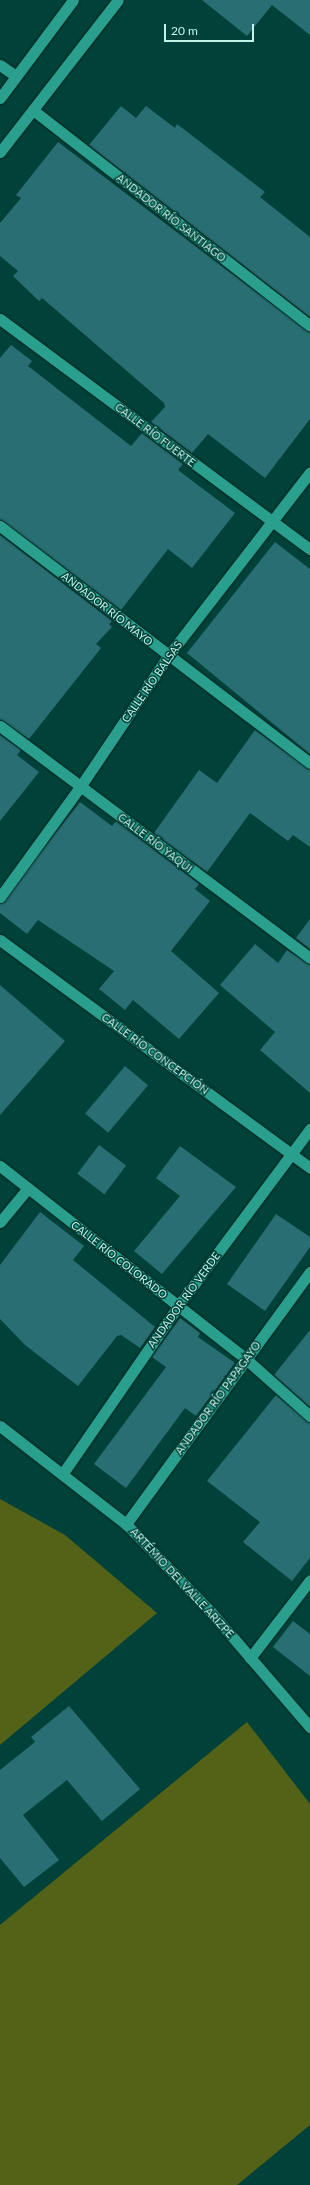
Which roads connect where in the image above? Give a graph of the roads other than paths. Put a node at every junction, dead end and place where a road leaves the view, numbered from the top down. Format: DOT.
graph roads {
  1 [pos="73,0"];
  2 [pos="118,0"];
  3 [pos="0,64"];
  4 [pos="16,76"];
  5 [pos="0,98"];
  6 [pos="33,110"];
  7 [pos="0,152"];
  8 [pos="0,319"];
  9 [pos="310,326"];
  10 [pos="310,472"];
  11 [pos="273,522"];
  12 [pos="0,526"];
  13 [pos="310,549"];
  14 [pos="168,656"];
  15 [pos="0,726"];
  16 [pos="310,763"];
  17 [pos="80,787"];
  18 [pos="0,897"];
  19 [pos="0,940"];
  20 [pos="310,958"];
  21 [pos="310,1129"];
  22 [pos="291,1155"];
  23 [pos="0,1166"];
  24 [pos="310,1168"];
  25 [pos="28,1188"];
  26 [pos="0,1222"];
  27 [pos="310,1272"];
  28 [pos="178,1306"];
  29 [pos="246,1360"];
  30 [pos="310,1416"];
  31 [pos="0,1426"];
  32 [pos="63,1473"];
  33 [pos="126,1524"];
  34 [pos="310,1580"];
  35 [pos="250,1658"];
  36 [pos="310,1727"];
  1 -- 4 [label="street"];
  2 -- 6 [label="street"];
  3 -- 4 [label="street"];
  4 -- 5 [label="street"];
  6 -- 7 [label="street"];
  6 -- 9 [label="street, ANDADOR RÍO SANTIAGO"];
  8 -- 11 [label="street, CALLE RÍO FUERTE"];
  10 -- 11 [label="street, CALLE RÍO BALSAS"];
  11 -- 13 [label="street, CALLE RÍO FUERTE"];
  11 -- 14 [label="street, CALLE RÍO BALSAS"];
  12 -- 14 [label="street, ANDADOR RÍO MAYO"];
  14 -- 16 [label="street, ANDADOR RÍO MAYO"];
  14 -- 17 [label="street, CALLE RÍO BALSAS"];
  15 -- 17 [label="street, CALLE RÍO YAQUI"];
  17 -- 18 [label="street, CALLE RÍO BALSAS"];
  17 -- 20 [label="street, CALLE RÍO YAQUI"];
  19 -- 22 [label="street, CALLE RÍO CONCEPCIÓN"];
  21 -- 22 [label="street, ANDADOR RÍO VERDE"];
  22 -- 24 [label="street, CALLE RÍO CONCEPCIÓN"];
  22 -- 28 [label="street, ANDADOR RÍO VERDE"];
  23 -- 25 [label="street, CALLE RÍO COLORADO"];
  25 -- 26 [label="street"];
  25 -- 28 [label="street, CALLE RÍO COLORADO"];
  27 -- 29 [label="street, ANDADOR RÍO PAPAGAYO"];
  28 -- 29 [label="street, CALLE RÍO COLORADO"];
  28 -- 32 [label="street, ANDADOR RÍO VERDE"];
  29 -- 30 [label="street, CALLE RÍO COLORADO"];
  29 -- 33 [label="street, ANDADOR RÍO PAPAGAYO"];
  31 -- 32 [label="street, ARTÉMIO DEL VALLE ARIZPE"];
  32 -- 33 [label="street, ARTÉMIO DEL VALLE ARIZPE"];
  33 -- 35 [label="street, ARTÉMIO DEL VALLE ARIZPE"];
  34 -- 35 [label="street"];
  35 -- 36 [label="street, ARTÉMIO DEL VALLE ARIZPE"];
}
